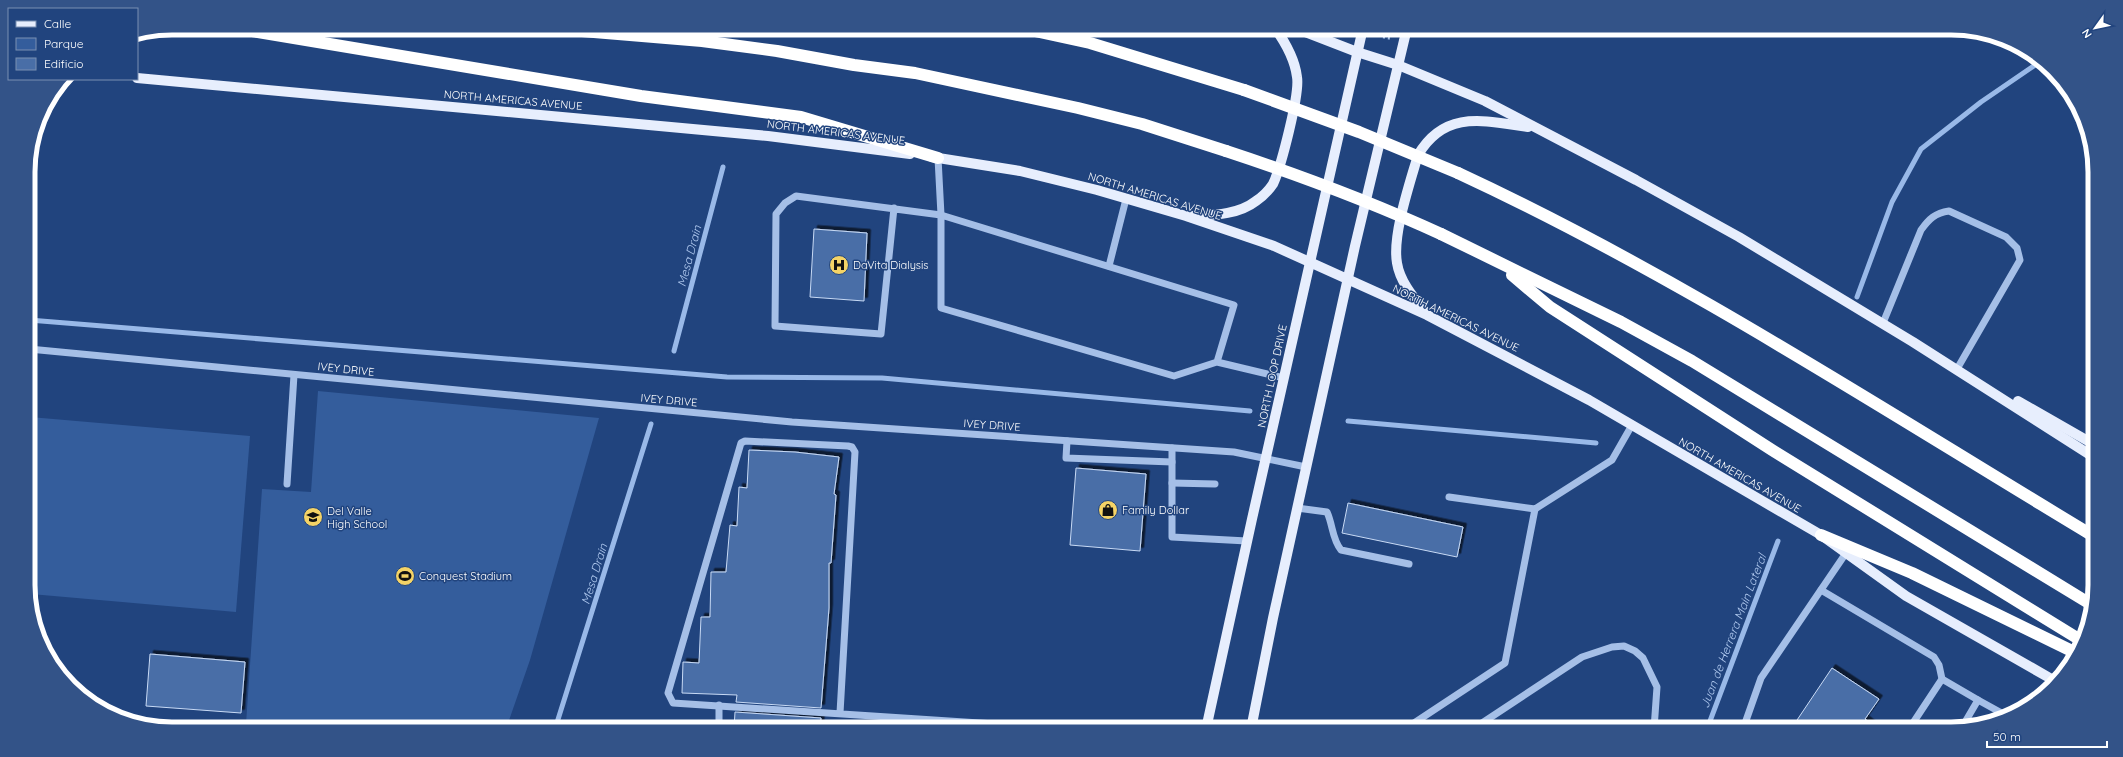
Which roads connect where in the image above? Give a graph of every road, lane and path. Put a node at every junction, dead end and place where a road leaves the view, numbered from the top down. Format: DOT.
graph roads {
  1 [pos="276,35"];
  2 [pos="626,35"];
  3 [pos="1053,35"];
  4 [pos="1279,35"];
  5 [pos="1313,35"];
  6 [pos="1361,35"];
  7 [pos="1404,35"];
  8 [pos="1383,37"];
  9 [pos="1394,40"];
  10 [pos="1357,52"];
  11 [pos="1398,65"];
  12 [pos="138,78"];
  13 [pos="1536,128"];
  14 [pos="938,158"];
  15 [pos="1126,199"];
  16 [pos="894,208"];
  17 [pos="941,215"];
  18 [pos="1186,216"];
  19 [pos="1310,261"];
  20 [pos="1499,264"];
  21 [pos="1109,266"];
  22 [pos="1349,280"];
  23 [pos="1427,315"];
  24 [pos="1883,323"];
  25 [pos="35,350"];
  26 [pos="1217,362"];
  27 [pos="1957,369"];
  28 [pos="294,375"];
  29 [pos="1284,378"];
  30 [pos="1980,383"];
  31 [pos="1632,425"];
  32 [pos="1067,441"];
  33 [pos="2088,441"];
  34 [pos="1172,448"];
  35 [pos="2088,453"];
  36 [pos="1266,459"];
  37 [pos="1172,462"];
  38 [pos="1306,467"];
  39 [pos="1172,483"];
  40 [pos="287,484"];
  41 [pos="1215,484"];
  42 [pos="1448,497"];
  43 [pos="1298,508"];
  44 [pos="1535,509"];
  45 [pos="2088,533"];
  46 [pos="1820,535"];
  47 [pos="1247,541"];
  48 [pos="1846,553"];
  49 [pos="1409,564"];
  50 [pos="1821,590"];
  51 [pos="2087,601"];
  52 [pos="2077,639"];
  53 [pos="2071,651"];
  54 [pos="1942,679"];
  55 [pos="2051,679"];
  56 [pos="1978,700"];
  57 [pos="719,705"];
  58 [pos="2001,713"];
  59 [pos="840,714"];
  60 [pos="1965,721"];
  61 [pos="719,722"];
  62 [pos="964,722"];
  63 [pos="1208,722"];
  64 [pos="1252,722"];
  65 [pos="1416,722"];
  66 [pos="1484,722"];
  67 [pos="1655,722"];
  68 [pos="1745,722"];
  69 [pos="1914,722"];
  1 -- 14 [label="highway"];
  2 -- 20 [label="highway, bridge"];
  3 -- 45 [label="highway, bridge"];
  4 -- 18 [label="main road"];
  5 -- 10 [label="main road"];
  6 -- 10 [label="main road, NORTH LOOP DRIVE"];
  7 -- 11 [label="main road"];
  8 -- 9 [label="path"];
  10 -- 11 [label="main road"];
  10 -- 19 [label="main road, NORTH LOOP DRIVE"];
  11 -- 13 [label="main road"];
  11 -- 22 [label="main road"];
  12 -- 14 [label="main road, NORTH AMERICAS AVENUE"];
  13 -- 23 [label="main road"];
  13 -- 24 [label="main road"];
  14 -- 15 [label="main road, NORTH AMERICAS AVENUE"];
  14 -- 17 [label="street"];
  15 -- 18 [label="main road, NORTH AMERICAS AVENUE"];
  15 -- 21 [label="street"];
  16 -- 16 [label="street"];
  16 -- 17 [label="street"];
  17 -- 21 [label="street"];
  17 -- 26 [label="street"];
  18 -- 19 [label="main road, NORTH AMERICAS AVENUE"];
  19 -- 22 [label="main road, NORTH AMERICAS AVENUE"];
  19 -- 29 [label="main road, NORTH LOOP DRIVE"];
  20 -- 51 [label="highway"];
  20 -- 52 [label="highway"];
  21 -- 26 [label="street"];
  22 -- 23 [label="main road, NORTH AMERICAS AVENUE"];
  22 -- 38 [label="main road"];
  23 -- 31 [label="main road, NORTH AMERICAS AVENUE"];
  24 -- 27 [label="main road"];
  24 -- 27 [label="street"];
  25 -- 28 [label="street, IVEY DRIVE"];
  26 -- 29 [label="street"];
  27 -- 30 [label="main road"];
  28 -- 32 [label="street, IVEY DRIVE"];
  28 -- 40 [label="street"];
  29 -- 36 [label="main road, NORTH LOOP DRIVE"];
  30 -- 33 [label="main road"];
  30 -- 35 [label="main road"];
  31 -- 44 [label="street"];
  31 -- 46 [label="main road, NORTH AMERICAS AVENUE"];
  32 -- 34 [label="street, IVEY DRIVE"];
  32 -- 37 [label="street"];
  34 -- 36 [label="street, IVEY DRIVE"];
  34 -- 37 [label="street"];
  36 -- 38 [label="street, IVEY DRIVE"];
  36 -- 47 [label="main road, NORTH LOOP DRIVE"];
  37 -- 39 [label="street"];
  38 -- 43 [label="main road"];
  39 -- 41 [label="street"];
  39 -- 47 [label="street"];
  42 -- 44 [label="street"];
  43 -- 49 [label="street"];
  43 -- 64 [label="main road"];
  44 -- 65 [label="street"];
  46 -- 48 [label="main road, NORTH AMERICAS AVENUE"];
  46 -- 53 [label="highway"];
  47 -- 63 [label="main road, NORTH LOOP DRIVE"];
  48 -- 50 [label="street"];
  48 -- 55 [label="main road, NORTH AMERICAS AVENUE"];
  50 -- 54 [label="street"];
  50 -- 68 [label="street"];
  54 -- 56 [label="street"];
  54 -- 69 [label="street"];
  56 -- 58 [label="street"];
  56 -- 60 [label="street"];
  57 -- 59 [label="street"];
  57 -- 59 [label="street"];
  57 -- 61 [label="street"];
  59 -- 62 [label="street"];
  66 -- 67 [label="street"];
}
